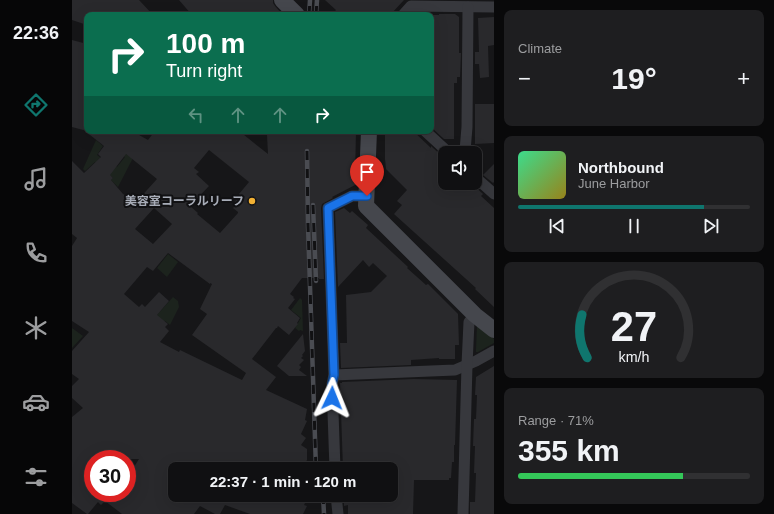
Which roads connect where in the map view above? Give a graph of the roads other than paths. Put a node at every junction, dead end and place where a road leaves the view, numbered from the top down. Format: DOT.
graph roads {
  1 [pos="282,0"];
  2 [pos="468,7"];
  3 [pos="494,7"];
  4 [pos="295,12"];
  5 [pos="406,12"];
  6 [pos="369,134"];
  7 [pos="428,134"];
  8 [pos="441,146"];
  9 [pos="464,146"];
  10 [pos="482,183"];
  11 [pos="494,194"];
  12 [pos="367,196"];
  13 [pos="475,315"];
  14 [pos="494,330"];
  15 [pos="494,351"];
  16 [pos="467,365"];
  17 [pos="334,375"];
  18 [pos="335,462"];
  19 [pos="337,502"];
  20 [pos="338,514"];
  21 [pos="463,514"];
  1 -- 4 [label="street"];
  2 -- 3 [label="street"];
  2 -- 5 [label="street"];
  2 -- 9 [label="street"];
  6 -- 12 [label="street"];
  7 -- 8 [label="street"];
  10 -- 11 [label="street"];
  12 -- 13 [label="street"];
  12 -- 17 [label="street"];
  13 -- 14 [label="street"];
  13 -- 16 [label="street"];
  15 -- 16 [label="street"];
  16 -- 17 [label="street"];
  16 -- 21 [label="street"];
  17 -- 18 [label="street"];
  19 -- 20 [label="street"];
}
